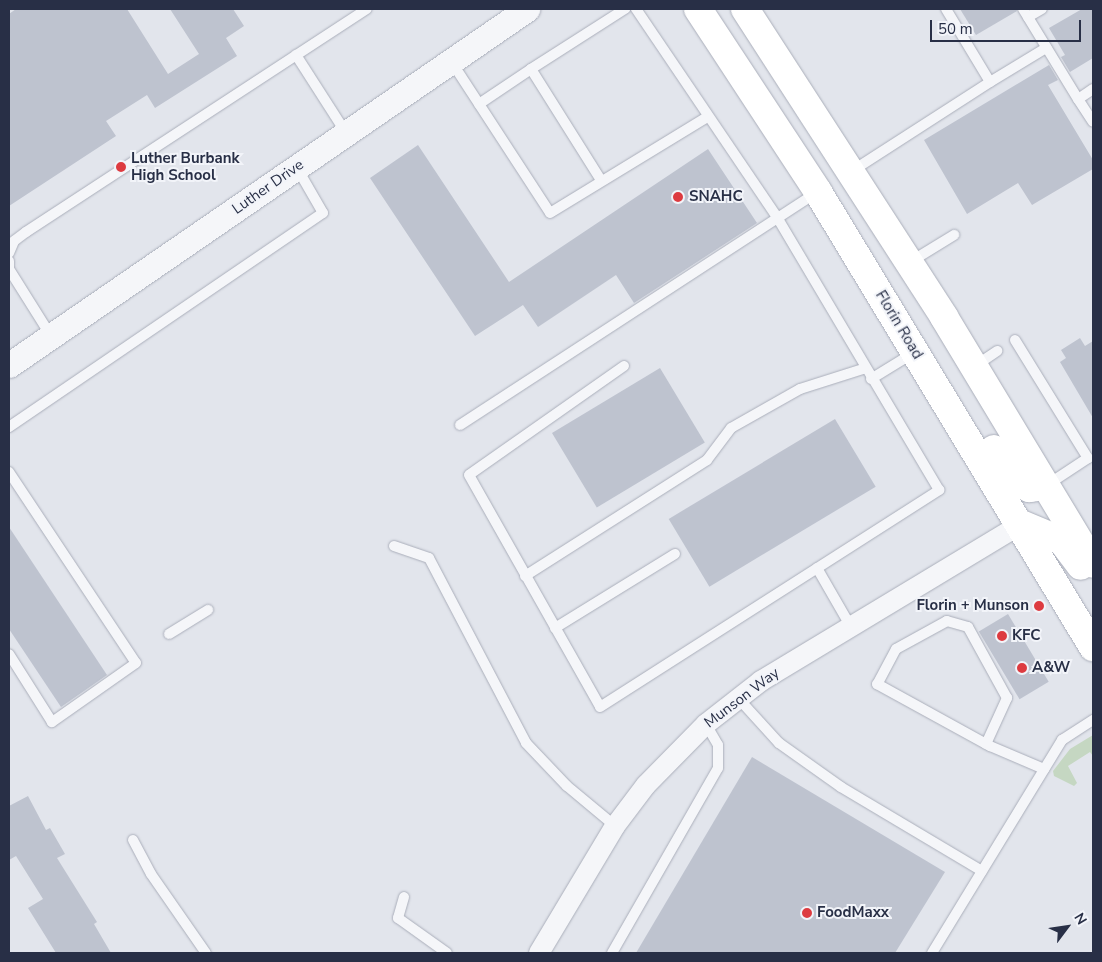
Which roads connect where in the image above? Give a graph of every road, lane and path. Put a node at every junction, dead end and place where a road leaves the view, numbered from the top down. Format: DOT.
graph roads {
  1 [pos="367,9"];
  2 [pos="528,9"];
  3 [pos="625,9"];
  4 [pos="636,9"];
  5 [pos="698,9"];
  6 [pos="745,9"];
  7 [pos="946,9"];
  8 [pos="1042,9"];
  9 [pos="1026,13"];
  10 [pos="1046,48"];
  11 [pos="296,55"];
  12 [pos="451,61"];
  13 [pos="531,69"];
  14 [pos="990,82"];
  15 [pos="1093,90"];
  16 [pos="1078,99"];
  17 [pos="479,104"];
  18 [pos="708,117"];
  19 [pos="1093,122"];
  20 [pos="346,133"];
  21 [pos="296,168"];
  22 [pos="852,171"];
  23 [pos="600,180"];
  24 [pos="818,192"];
  25 [pos="779,220"];
  26 [pos="954,235"];
  27 [pos="9,253"];
  28 [pos="9,261"];
  29 [pos="910,262"];
  30 [pos="51,336"];
  31 [pos="1015,340"];
  32 [pos="997,351"];
  33 [pos="916,352"];
  34 [pos="9,365"];
  35 [pos="624,366"];
  36 [pos="974,367"];
  37 [pos="863,369"];
  38 [pos="871,379"];
  39 [pos="942,395"];
  40 [pos="460,424"];
  41 [pos="9,427"];
  42 [pos="9,472"];
  43 [pos="1046,486"];
  44 [pos="1021,524"];
  45 [pos="394,546"];
  46 [pos="675,554"];
  47 [pos="1093,564"];
  48 [pos="817,568"];
  49 [pos="524,576"];
  50 [pos="1093,581"];
  51 [pos="208,610"];
  52 [pos="851,627"];
  53 [pos="555,628"];
  54 [pos="169,634"];
  55 [pos="1093,647"];
  56 [pos="9,654"];
  57 [pos="738,698"];
  58 [pos="1093,720"];
  59 [pos="706,724"];
  60 [pos="986,744"];
  61 [pos="1044,769"];
  62 [pos="615,826"];
  63 [pos="133,840"];
  64 [pos="982,871"];
  65 [pos="404,897"];
  66 [pos="206,953"];
  67 [pos="448,953"];
  68 [pos="539,953"];
  69 [pos="612,953"];
  70 [pos="932,953"];
  1 -- 11 [label="lane"];
  2 -- 12 [label="street, Luther Drive"];
  3 -- 13 [label="lane"];
  4 -- 18 [label="lane"];
  5 -- 24 [label="main road, Florin Road"];
  6 -- 22 [label="main road"];
  7 -- 14 [label="lane"];
  8 -- 9 [label="lane"];
  9 -- 10 [label="lane"];
  10 -- 14 [label="lane"];
  10 -- 16 [label="lane"];
  11 -- 20 [label="lane"];
  11 -- 27 [label="lane"];
  12 -- 17 [label="lane"];
  12 -- 20 [label="street, Luther Drive"];
  13 -- 17 [label="lane"];
  13 -- 23 [label="lane"];
  14 -- 22 [label="lane"];
  15 -- 16 [label="lane"];
  16 -- 19 [label="lane"];
  17 -- 23 [label="lane"];
  18 -- 23 [label="lane"];
  18 -- 25 [label="lane"];
  20 -- 21 [label="street, Luther Drive"];
  21 -- 30 [label="street, Luther Drive"];
  21 -- 41 [label="lane"];
  22 -- 29 [label="main road"];
  24 -- 25 [label="lane"];
  24 -- 33 [label="main road, Florin Road"];
  25 -- 37 [label="lane"];
  25 -- 40 [label="lane"];
  26 -- 29 [label="lane"];
  28 -- 30 [label="lane"];
  29 -- 36 [label="main road"];
  30 -- 34 [label="street, Luther Drive"];
  31 -- 43 [label="lane"];
  32 -- 36 [label="lane"];
  33 -- 38 [label="lane"];
  33 -- 39 [label="main road, Florin Road"];
  35 -- 49 [label="lane"];
  36 -- 43 [label="main road"];
  37 -- 38 [label="lane"];
  37 -- 49 [label="lane"];
  38 -- 48 [label="lane"];
  39 -- 43 [label="main road"];
  39 -- 44 [label="main road, Florin Road"];
  42 -- 56 [label="lane"];
  43 -- 47 [label="main road"];
  44 -- 50 [label="main road"];
  44 -- 52 [label="street, Munson Way"];
  44 -- 55 [label="main road, Florin Road"];
  45 -- 62 [label="lane"];
  46 -- 53 [label="lane"];
  48 -- 52 [label="lane"];
  48 -- 53 [label="lane"];
  49 -- 53 [label="lane"];
  51 -- 54 [label="lane"];
  52 -- 57 [label="street, Munson Way"];
  57 -- 59 [label="street, Munson Way"];
  57 -- 64 [label="lane"];
  58 -- 61 [label="lane"];
  59 -- 62 [label="street, Munson Way"];
  59 -- 69 [label="lane"];
  60 -- 60 [label="lane"];
  60 -- 61 [label="lane"];
  61 -- 64 [label="lane"];
  62 -- 68 [label="street, Munson Way"];
  63 -- 66 [label="lane"];
  64 -- 70 [label="lane"];
  65 -- 67 [label="lane"];
}
